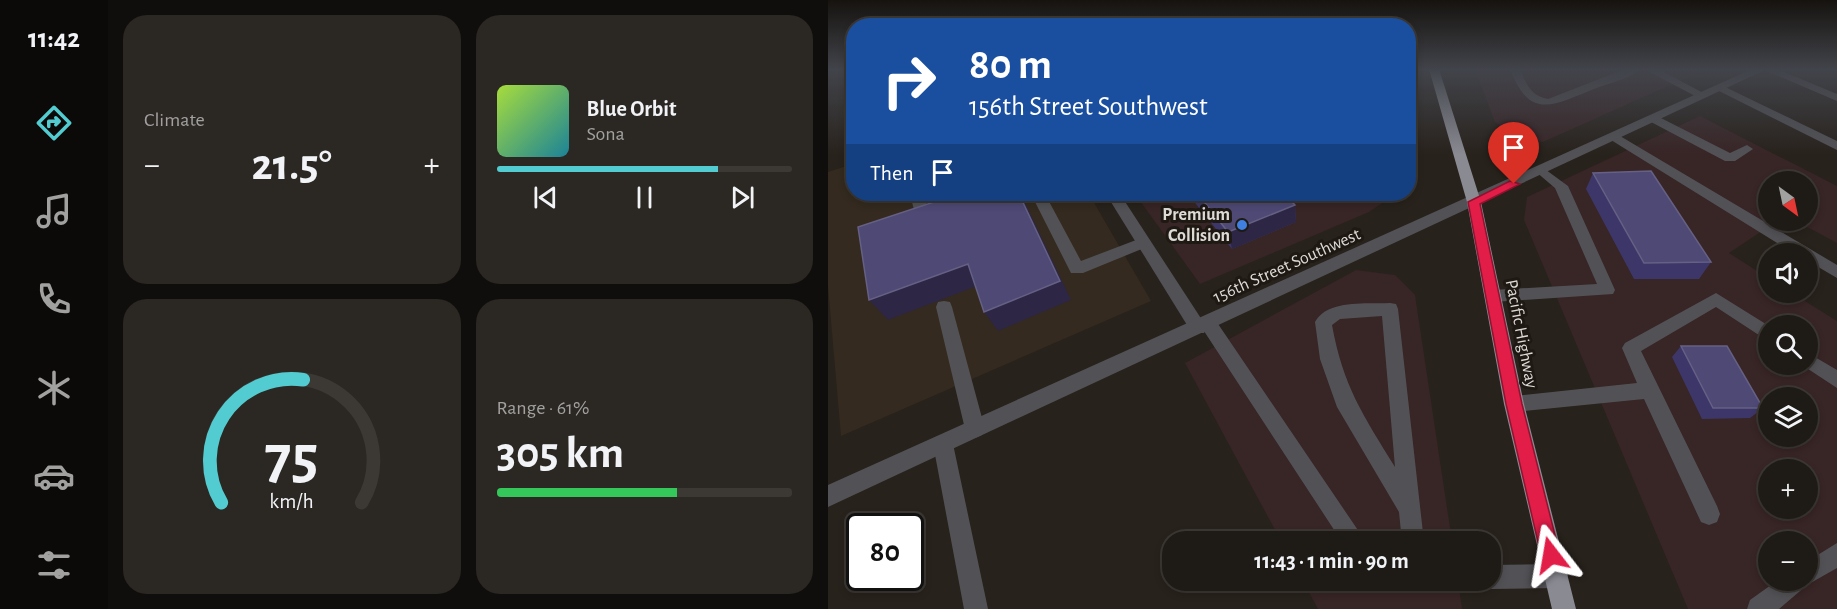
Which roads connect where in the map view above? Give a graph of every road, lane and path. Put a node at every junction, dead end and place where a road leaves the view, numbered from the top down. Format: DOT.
graph roads {
  1 [pos="1443,97"];
  2 [pos="1529,97"];
  3 [pos="1563,97"];
  4 [pos="1700,97"];
  5 [pos="1740,97"];
  6 [pos="1655,119"];
  7 [pos="1615,137"];
  8 [pos="1837,146"];
  9 [pos="1747,149"];
  10 [pos="1542,171"];
  11 [pos="918,201"];
  12 [pos="1042,201"];
  13 [pos="1118,201"];
  14 [pos="1474,202"];
  15 [pos="924,222"];
  16 [pos="1144,242"];
  17 [pos="1789,243"];
  18 [pos="1818,261"];
  19 [pos="1837,272"];
  20 [pos="1493,296"];
  21 [pos="944,307"];
  22 [pos="1203,325"];
  23 [pos="1758,327"];
  24 [pos="1818,367"];
  25 [pos="1837,380"];
  26 [pos="1649,390"];
  27 [pos="1514,404"];
  28 [pos="975,429"];
  29 [pos="943,444"];
  30 [pos="828,496"];
  31 [pos="1410,509"];
  32 [pos="1709,514"];
  33 [pos="1347,531"];
  34 [pos="1412,531"];
  35 [pos="1837,554"];
  36 [pos="1818,567"];
  37 [pos="1556,576"];
  38 [pos="1501,577"];
  39 [pos="1783,591"];
  40 [pos="976,609"];
  41 [pos="1564,609"];
  42 [pos="1759,609"];
  1 -- 14 [label="highway, Pacific Highway"];
  2 -- 3 [label="street"];
  4 -- 6 [label="street, 156th Street Southwest"];
  5 -- 8 [label="street"];
  6 -- 7 [label="street, 156th Street Southwest"];
  6 -- 9 [label="street"];
  7 -- 10 [label="street, 156th Street Southwest"];
  7 -- 17 [label="street"];
  10 -- 14 [label="street, 156th Street Southwest"];
  10 -- 20 [label="street"];
  11 -- 15 [label="street"];
  12 -- 16 [label="street"];
  13 -- 16 [label="street"];
  14 -- 20 [label="highway, Pacific Highway"];
  14 -- 22 [label="street, 156th Street Southwest"];
  16 -- 22 [label="street"];
  18 -- 19 [label="street"];
  20 -- 27 [label="highway, Pacific Highway"];
  21 -- 28 [label="street"];
  22 -- 28 [label="street, 156th Street Southwest"];
  22 -- 33 [label="street"];
  23 -- 26 [label="street"];
  24 -- 25 [label="street"];
  26 -- 27 [label="street"];
  26 -- 32 [label="street"];
  27 -- 37 [label="highway, Pacific Highway"];
  28 -- 29 [label="street, 156th Street Southwest"];
  29 -- 30 [label="street, 156th Street Southwest"];
  29 -- 40 [label="street"];
  31 -- 31 [label="street"];
  31 -- 34 [label="street"];
  35 -- 36 [label="street"];
  37 -- 38 [label="street"];
  37 -- 41 [label="highway, Pacific Highway"];
  39 -- 42 [label="street"];
}
